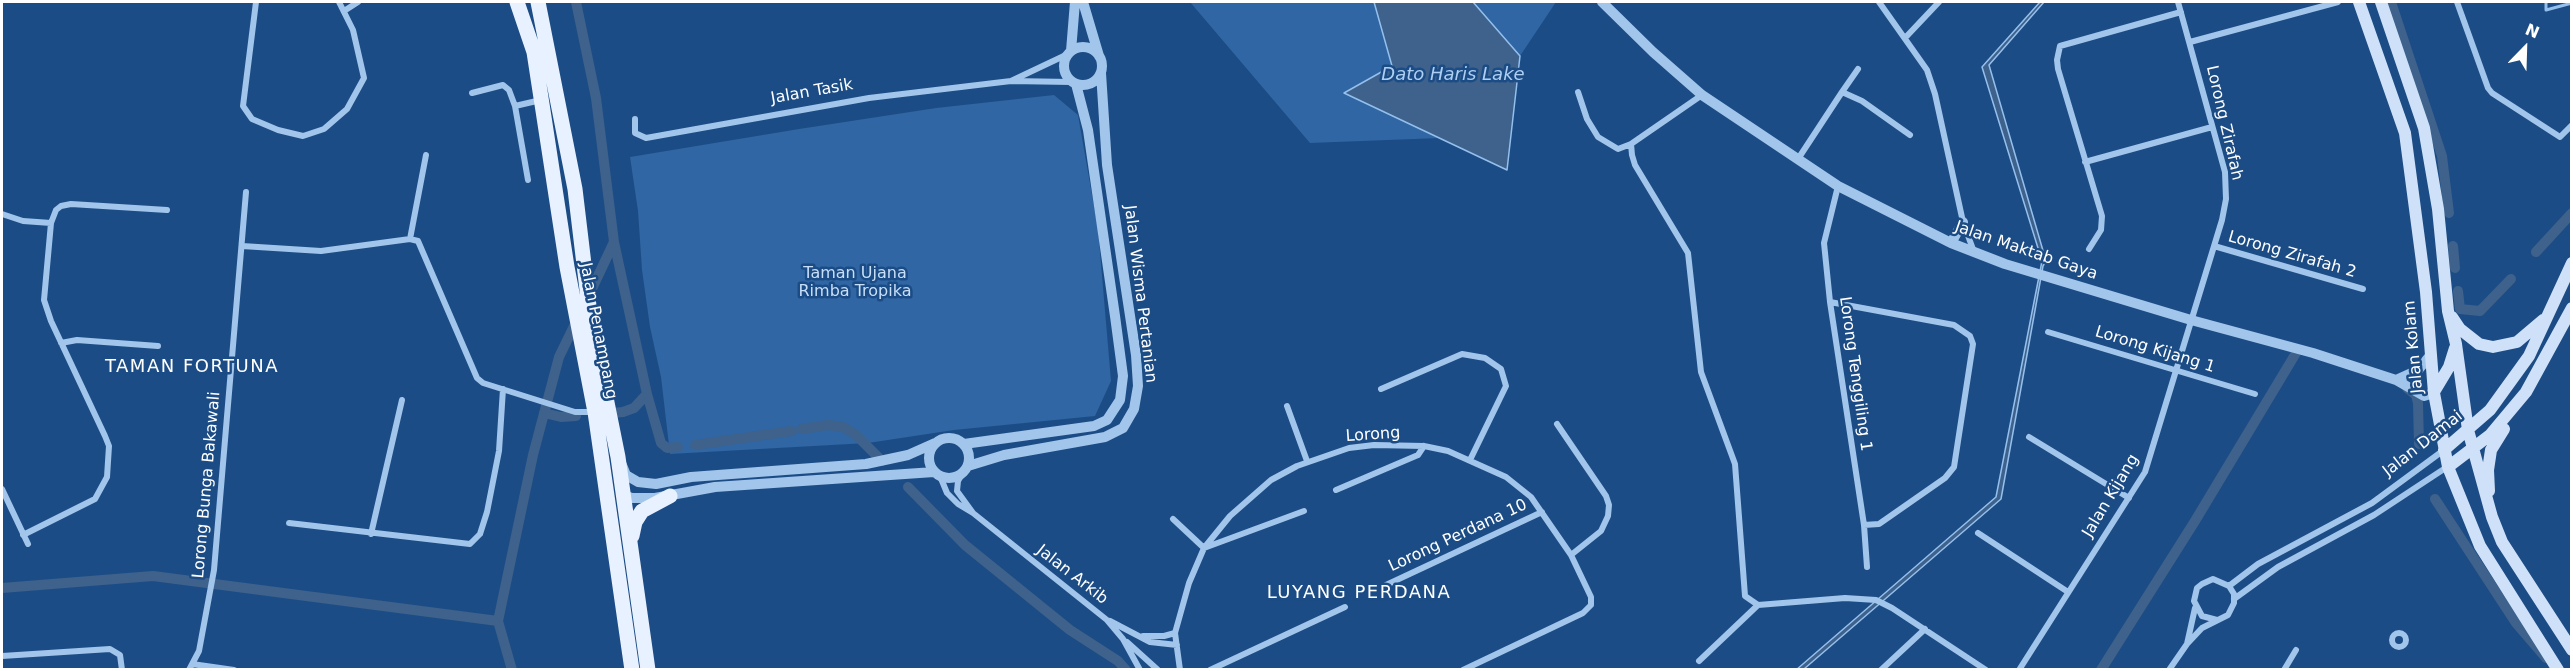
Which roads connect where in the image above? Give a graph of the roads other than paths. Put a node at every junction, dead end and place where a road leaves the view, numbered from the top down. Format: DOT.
graph roads {
  1 [pos="256,2"];
  2 [pos="339,2"];
  3 [pos="358,2"];
  4 [pos="517,2"];
  5 [pos="538,2"];
  6 [pos="1075,2"];
  7 [pos="1083,2"];
  8 [pos="1602,2"];
  9 [pos="1879,2"];
  10 [pos="1938,2"];
  11 [pos="2178,2"];
  12 [pos="2338,2"];
  13 [pos="2359,2"];
  14 [pos="2381,2"];
  15 [pos="2457,2"];
  16 [pos="344,11"];
  17 [pos="2181,12"];
  18 [pos="1905,38"];
  19 [pos="2190,42"];
  20 [pos="1069,52"];
  21 [pos="1099,56"];
  22 [pos="1858,69"];
  23 [pos="1101,73"];
  24 [pos="1011,81"];
  25 [pos="1073,83"];
  26 [pos="1578,92"];
  27 [pos="1842,92"];
  28 [pos="472,93"];
  29 [pos="1702,95"];
  30 [pos="542,100"];
  31 [pos="515,106"];
  32 [pos="635,119"];
  33 [pos="2571,125"];
  34 [pos="2212,127"];
  35 [pos="1910,135"];
  36 [pos="1631,144"];
  37 [pos="426,155"];
  38 [pos="1798,159"];
  39 [pos="2085,162"];
  40 [pos="528,180"];
  41 [pos="1838,186"];
  42 [pos="246,192"];
  43 [pos="167,210"];
  44 [pos="2,214"];
  45 [pos="1962,222"];
  46 [pos="51,223"];
  47 [pos="410,239"];
  48 [pos="1951,243"];
  49 [pos="242,246"];
  50 [pos="2214,246"];
  51 [pos="2089,249"];
  52 [pos="1974,252"];
  53 [pos="2571,263"];
  54 [pos="2363,289"];
  55 [pos="1830,302"];
  56 [pos="2571,308"];
  57 [pos="2448,311"];
  58 [pos="2550,314"];
  59 [pos="2191,320"];
  60 [pos="2048,332"];
  61 [pos="61,344"];
  62 [pos="2456,344"];
  63 [pos="158,346"];
  64 [pos="2429,357"];
  65 [pos="2177,372"];
  66 [pos="2536,377"];
  67 [pos="2396,380"];
  68 [pos="503,389"];
  69 [pos="1381,389"];
  70 [pos="2434,393"];
  71 [pos="2255,394"];
  72 [pos="402,400"];
  73 [pos="1287,406"];
  74 [pos="601,407"];
  75 [pos="1557,424"];
  76 [pos="2468,430"];
  77 [pos="2029,437"];
  78 [pos="935,443"];
  79 [pos="964,444"];
  80 [pos="1424,446"];
  81 [pos="2472,449"];
  82 [pos="2444,450"];
  83 [pos="616,451"];
  84 [pos="1470,460"];
  85 [pos="1307,461"];
  86 [pos="2448,467"];
  87 [pos="965,470"];
  88 [pos="937,474"];
  89 [pos="604,476"];
  90 [pos="656,484"];
  91 [pos="1336,490"];
  92 [pos="2,494"];
  93 [pos="623,495"];
  94 [pos="670,496"];
  95 [pos="2129,498"];
  96 [pos="644,499"];
  97 [pos="1304,511"];
  98 [pos="1542,512"];
  99 [pos="973,513"];
  100 [pos="2492,517"];
  101 [pos="1173,519"];
  102 [pos="290,523"];
  103 [pos="1864,525"];
  104 [pos="1978,533"];
  105 [pos="371,534"];
  106 [pos="23,535"];
  107 [pos="27,544"];
  108 [pos="1204,548"];
  109 [pos="631,551"];
  110 [pos="1571,555"];
  111 [pos="1867,567"];
  112 [pos="1386,585"];
  113 [pos="2229,586"];
  114 [pos="2068,592"];
  115 [pos="2234,599"];
  116 [pos="1758,604"];
  117 [pos="1345,607"];
  118 [pos="2195,607"];
  119 [pos="1107,620"];
  120 [pos="2217,620"];
  121 [pos="1925,629"];
  122 [pos="1175,633"];
  123 [pos="1139,636"];
  124 [pos="1123,639"];
  125 [pos="2187,644"];
  126 [pos="1177,645"];
  127 [pos="2296,650"];
  128 [pos="2571,650"];
  129 [pos="2,656"];
  130 [pos="1699,661"];
  131 [pos="191,667"];
  132 [pos="122,669"];
  133 [pos="234,669"];
  134 [pos="632,669"];
  135 [pos="648,669"];
  136 [pos="1140,669"];
  137 [pos="1158,669"];
  138 [pos="1180,669"];
  139 [pos="1210,669"];
  140 [pos="1463,669"];
  141 [pos="1881,669"];
  142 [pos="1986,669"];
  143 [pos="2019,669"];
  144 [pos="2169,669"];
  145 [pos="2284,669"];
  146 [pos="2558,669"];
  1 -- 16 [label="street"];
  2 -- 16 [label="street"];
  3 -- 16 [label="street"];
  4 -- 30 [label="main road, Jalan Penampang"];
  5 -- 74 [label="main road, Jalan Penampang"];
  6 -- 20 [label="street"];
  7 -- 21 [label="street"];
  8 -- 29 [label="street, Jalan Maktab Gaya"];
  9 -- 18 [label="street"];
  10 -- 18 [label="street"];
  11 -- 17 [label="street, Lorong Zirafah"];
  12 -- 19 [label="street"];
  13 -- 64 [label="main road, Jalan Kolam"];
  14 -- 57 [label="main road"];
  15 -- 33 [label="street"];
  17 -- 19 [label="street, Lorong Zirafah"];
  17 -- 39 [label="street"];
  18 -- 45 [label="street"];
  19 -- 34 [label="street, Lorong Zirafah"];
  20 -- 21 [label="street"];
  20 -- 24 [label="street, Jalan Tasik"];
  20 -- 25 [label="street"];
  21 -- 23 [label="street"];
  22 -- 27 [label="street"];
  23 -- 25 [label="street"];
  23 -- 87 [label="street, Jalan Wisma Pertanian"];
  24 -- 25 [label="street, Jalan Tasik"];
  24 -- 32 [label="street, Jalan Tasik"];
  25 -- 79 [label="street, Jalan Wisma Pertanian"];
  26 -- 36 [label="street"];
  27 -- 35 [label="street"];
  27 -- 38 [label="street"];
  28 -- 31 [label="street"];
  29 -- 36 [label="street"];
  29 -- 38 [label="street, Jalan Maktab Gaya"];
  30 -- 31 [label="street"];
  30 -- 74 [label="main road, Jalan Penampang"];
  31 -- 40 [label="street"];
  34 -- 39 [label="street"];
  34 -- 50 [label="street, Lorong Zirafah"];
  36 -- 116 [label="street"];
  37 -- 47 [label="street"];
  38 -- 41 [label="street, Jalan Maktab Gaya"];
  39 -- 51 [label="street"];
  41 -- 48 [label="street, Jalan Maktab Gaya"];
  41 -- 55 [label="street, Lorong Tenggiling 1"];
  42 -- 49 [label="street, Lorong Bunga Bakawali"];
  43 -- 46 [label="street"];
  44 -- 46 [label="street"];
  45 -- 48 [label="street"];
  45 -- 52 [label="street"];
  46 -- 61 [label="street"];
  47 -- 49 [label="street"];
  47 -- 68 [label="street"];
  48 -- 52 [label="street, Jalan Maktab Gaya"];
  49 -- 131 [label="street, Lorong Bunga Bakawali"];
  50 -- 54 [label="street, Lorong Zirafah 2"];
  50 -- 59 [label="street, Lorong Zirafah"];
  52 -- 59 [label="street, Jalan Maktab Gaya"];
  53 -- 58 [label="main road, Jalan Damai"];
  55 -- 103 [label="street, Lorong Tenggiling 1"];
  55 -- 103 [label="street"];
  56 -- 66 [label="main road, Jalan Damai"];
  57 -- 58 [label="main road"];
  57 -- 62 [label="main road"];
  58 -- 76 [label="main road, Jalan Damai"];
  59 -- 65 [label="street, Jalan Kijang"];
  59 -- 67 [label="street, Jalan Maktab Gaya"];
  60 -- 65 [label="street, Lorong Kijang 1"];
  61 -- 63 [label="street"];
  61 -- 106 [label="street"];
  62 -- 70 [label="main road"];
  62 -- 76 [label="main road"];
  64 -- 67 [label="street"];
  64 -- 70 [label="main road, Jalan Kolam"];
  65 -- 71 [label="street, Lorong Kijang 1"];
  65 -- 95 [label="street, Jalan Kijang"];
  66 -- 81 [label="main road, Jalan Damai"];
  66 -- 100 [label="main road"];
  67 -- 70 [label="street, Jalan Maktab Gaya"];
  68 -- 74 [label="street"];
  68 -- 105 [label="street"];
  69 -- 84 [label="street"];
  70 -- 82 [label="main road, Jalan Kolam"];
  72 -- 105 [label="street"];
  73 -- 85 [label="street"];
  74 -- 83 [label="main road, Jalan Penampang"];
  74 -- 89 [label="main road, Jalan Penampang"];
  75 -- 110 [label="street"];
  76 -- 81 [label="main road"];
  76 -- 82 [label="main road, Jalan Damai"];
  77 -- 95 [label="street"];
  78 -- 79 [label="street"];
  78 -- 88 [label="street"];
  78 -- 90 [label="street"];
  79 -- 87 [label="street"];
  80 -- 84 [label="street, Lorong"];
  80 -- 85 [label="street, Lorong"];
  80 -- 91 [label="street"];
  81 -- 86 [label="main road, Jalan Damai"];
  81 -- 100 [label="main road"];
  82 -- 86 [label="main road, Jalan Kolam"];
  82 -- 113 [label="street, Jalan Damai"];
  83 -- 90 [label="street"];
  83 -- 93 [label="main road, Jalan Penampang"];
  84 -- 98 [label="street, Lorong"];
  85 -- 108 [label="street, Lorong"];
  86 -- 115 [label="street, Jalan Damai"];
  86 -- 146 [label="main road, Jalan Kolam"];
  87 -- 88 [label="street"];
  87 -- 99 [label="street, Jalan Arkib"];
  88 -- 94 [label="street"];
  88 -- 99 [label="street, Jalan Arkib"];
  89 -- 93 [label="main road"];
  89 -- 134 [label="main road, Jalan Penampang"];
  90 -- 96 [label="street"];
  92 -- 106 [label="street"];
  93 -- 96 [label="street"];
  93 -- 109 [label="main road, Jalan Penampang"];
  94 -- 96 [label="street"];
  94 -- 109 [label="main road"];
  95 -- 114 [label="street, Jalan Kijang"];
  97 -- 108 [label="street"];
  98 -- 110 [label="street, Lorong"];
  98 -- 112 [label="street, Lorong Perdana 10"];
  99 -- 119 [label="street, Jalan Arkib"];
  100 -- 128 [label="main road"];
  101 -- 108 [label="street"];
  102 -- 105 [label="street"];
  103 -- 111 [label="street, Lorong Tenggiling 1"];
  104 -- 114 [label="street"];
  106 -- 107 [label="street"];
  108 -- 122 [label="street, Lorong"];
  109 -- 135 [label="main road, Jalan Penampang"];
  110 -- 140 [label="street, Lorong"];
  113 -- 115 [label="street"];
  113 -- 118 [label="street"];
  114 -- 143 [label="street, Jalan Kijang"];
  115 -- 120 [label="street"];
  116 -- 121 [label="street"];
  116 -- 130 [label="street"];
  117 -- 139 [label="street"];
  118 -- 120 [label="street"];
  118 -- 125 [label="street"];
  119 -- 123 [label="street"];
  119 -- 124 [label="street, Jalan Arkib"];
  120 -- 125 [label="street"];
  121 -- 141 [label="street"];
  121 -- 142 [label="street"];
  122 -- 123 [label="street"];
  122 -- 126 [label="street, Lorong"];
  123 -- 126 [label="street"];
  124 -- 136 [label="street, Jalan Arkib"];
  124 -- 137 [label="street"];
  125 -- 144 [label="street"];
  126 -- 138 [label="street, Lorong"];
  127 -- 145 [label="street"];
  129 -- 132 [label="street"];
  131 -- 133 [label="street"];
}
